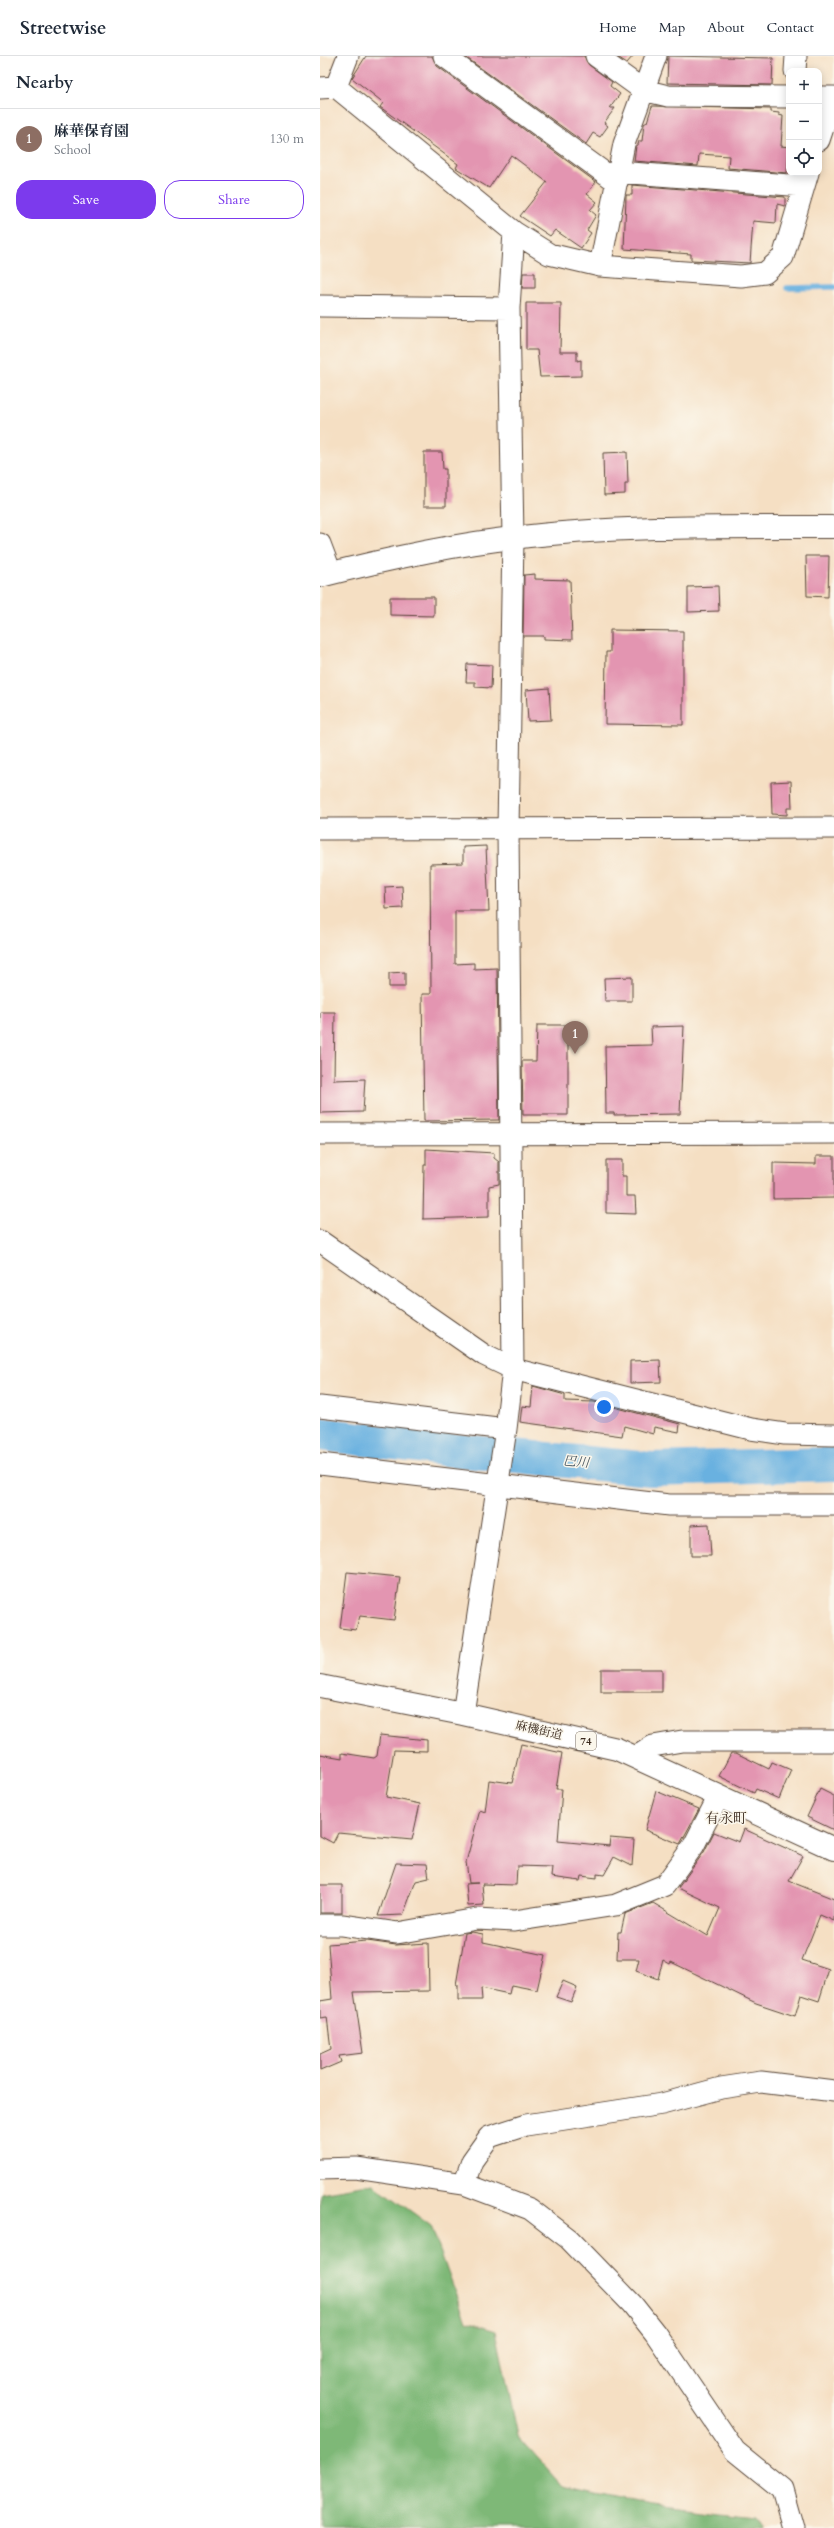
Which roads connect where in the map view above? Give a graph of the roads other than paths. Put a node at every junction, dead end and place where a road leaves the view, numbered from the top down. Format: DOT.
graph roads {
  1 [pos="348,56"];
  2 [pos="444,56"];
  3 [pos="596,56"];
  4 [pos="656,56"];
  5 [pos="796,56"];
  6 [pos="795,68"];
  7 [pos="328,88"];
  8 [pos="643,90"];
  9 [pos="786,97"];
  10 [pos="822,97"];
  11 [pos="834,97"];
  12 [pos="834,108"];
  13 [pos="822,131"];
  14 [pos="618,177"];
  15 [pos="805,180"];
  16 [pos="514,232"];
  17 [pos="600,266"];
  18 [pos="320,306"];
  19 [pos="509,308"];
  20 [pos="834,527"];
  21 [pos="513,538"];
  22 [pos="320,544"];
  23 [pos="325,575"];
  24 [pos="834,828"];
  25 [pos="320,829"];
  26 [pos="508,829"];
  27 [pos="511,1133"];
  28 [pos="320,1134"];
  29 [pos="834,1134"];
  30 [pos="320,1242"];
  31 [pos="513,1369"];
  32 [pos="320,1407"];
  33 [pos="506,1429"];
  34 [pos="834,1435"];
  35 [pos="320,1464"];
  36 [pos="497,1486"];
  37 [pos="834,1505"];
  38 [pos="320,1686"];
  39 [pos="463,1714"];
  40 [pos="834,1741"];
  41 [pos="636,1757"];
  42 [pos="719,1796"];
  43 [pos="834,1849"];
  44 [pos="320,1925"];
  45 [pos="834,2091"];
  46 [pos="320,2169"];
  47 [pos="464,2184"];
  48 [pos="793,2528"];
  1 -- 7 [label="street"];
  2 -- 14 [label="street"];
  3 -- 8 [label="street"];
  4 -- 8 [label="street"];
  5 -- 6 [label="street"];
  7 -- 16 [label="street"];
  8 -- 9 [label="street"];
  8 -- 14 [label="street"];
  10 -- 11 [label="street"];
  12 -- 13 [label="street"];
  14 -- 15 [label="street"];
  14 -- 17 [label="street"];
  15 -- 17 [label="street"];
  16 -- 17 [label="street"];
  16 -- 19 [label="street"];
  18 -- 19 [label="street"];
  19 -- 21 [label="street"];
  20 -- 21 [label="main road"];
  21 -- 23 [label="main road"];
  21 -- 26 [label="street"];
  22 -- 23 [label="street"];
  24 -- 26 [label="street"];
  25 -- 26 [label="street"];
  26 -- 27 [label="street"];
  27 -- 28 [label="street"];
  27 -- 29 [label="street"];
  27 -- 31 [label="street"];
  30 -- 31 [label="street"];
  31 -- 33 [label="street"];
  31 -- 34 [label="street"];
  32 -- 33 [label="street"];
  33 -- 36 [label="street"];
  35 -- 36 [label="street"];
  36 -- 37 [label="street"];
  36 -- 39 [label="street"];
  38 -- 39 [label="main road, 麻機街道 / 74"];
  39 -- 41 [label="main road, 麻機街道 / 74"];
  40 -- 41 [label="street"];
  41 -- 42 [label="main road, 麻機街道 / 74"];
  42 -- 43 [label="main road, 麻機街道 / 74"];
  42 -- 44 [label="street"];
  45 -- 47 [label="street"];
  46 -- 47 [label="street"];
  47 -- 48 [label="street"];
}
